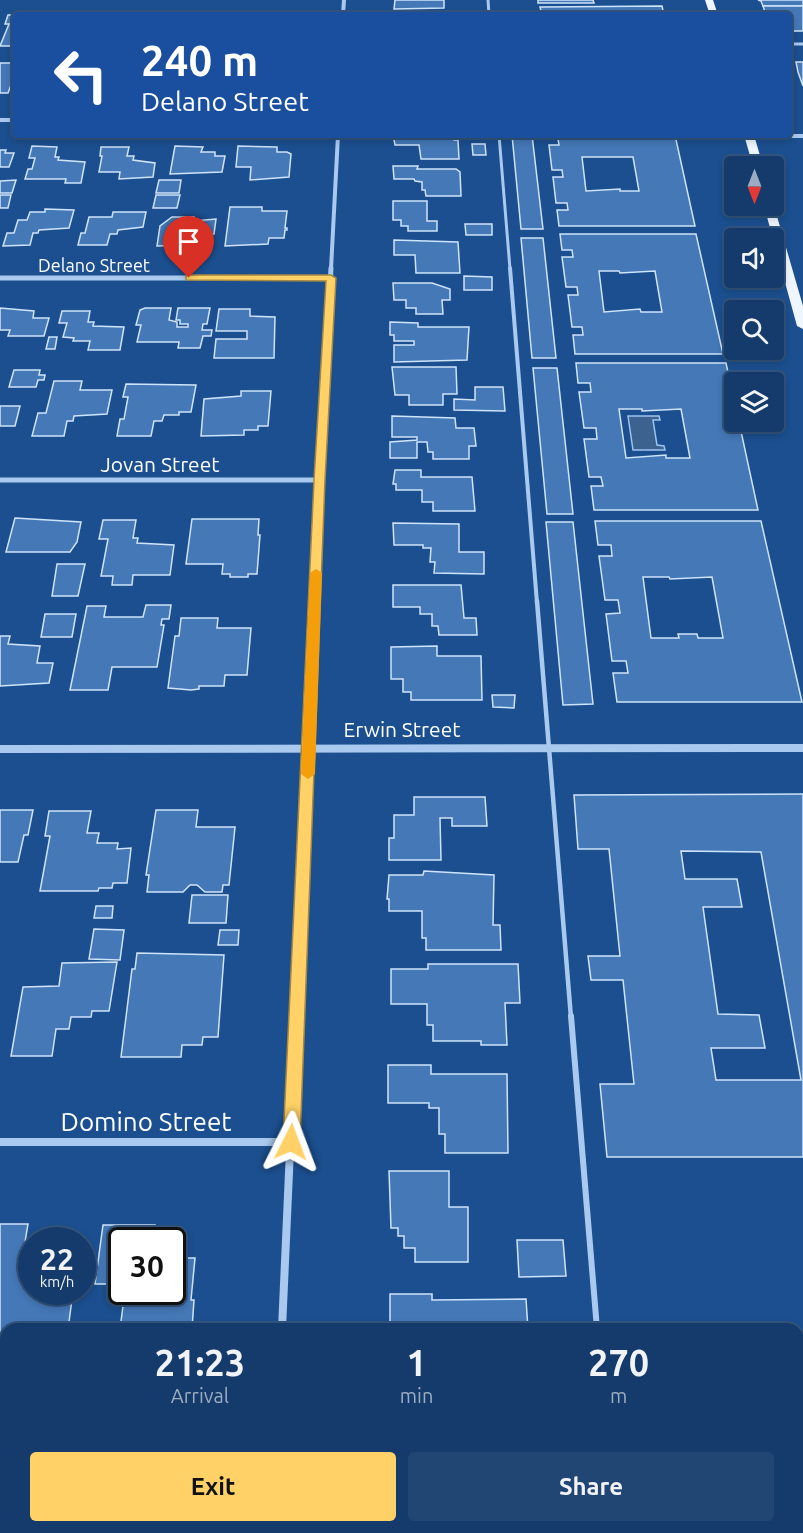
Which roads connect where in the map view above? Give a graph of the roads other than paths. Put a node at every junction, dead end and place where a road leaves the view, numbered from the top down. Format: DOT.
graph roads {
  1 [pos="338,138"];
  2 [pos="499,138"];
  3 [pos="750,138"];
  4 [pos="755,156"];
  5 [pos="772,216"];
  6 [pos="0,278"];
  7 [pos="331,278"];
  8 [pos="803,326"];
  9 [pos="0,480"];
  10 [pos="320,480"];
  11 [pos="309,748"];
  12 [pos="803,748"];
  13 [pos="0,749"];
  14 [pos="551,749"];
  15 [pos="0,1142"];
  16 [pos="291,1142"];
  17 [pos="282,1323"];
  18 [pos="597,1323"];
  1 -- 7 [label="street"];
  2 -- 14 [label="lane"];
  3 -- 4 [label="main road"];
  5 -- 8 [label="main road"];
  6 -- 7 [label="street, Delano Street"];
  7 -- 10 [label="street"];
  9 -- 10 [label="street, Jovan Street"];
  10 -- 11 [label="street"];
  11 -- 13 [label="street, Erwin Street"];
  11 -- 14 [label="street, Erwin Street"];
  11 -- 16 [label="street"];
  12 -- 14 [label="street, Erwin Street"];
  14 -- 18 [label="lane"];
  15 -- 16 [label="street, Domino Street"];
  16 -- 17 [label="street"];
}
